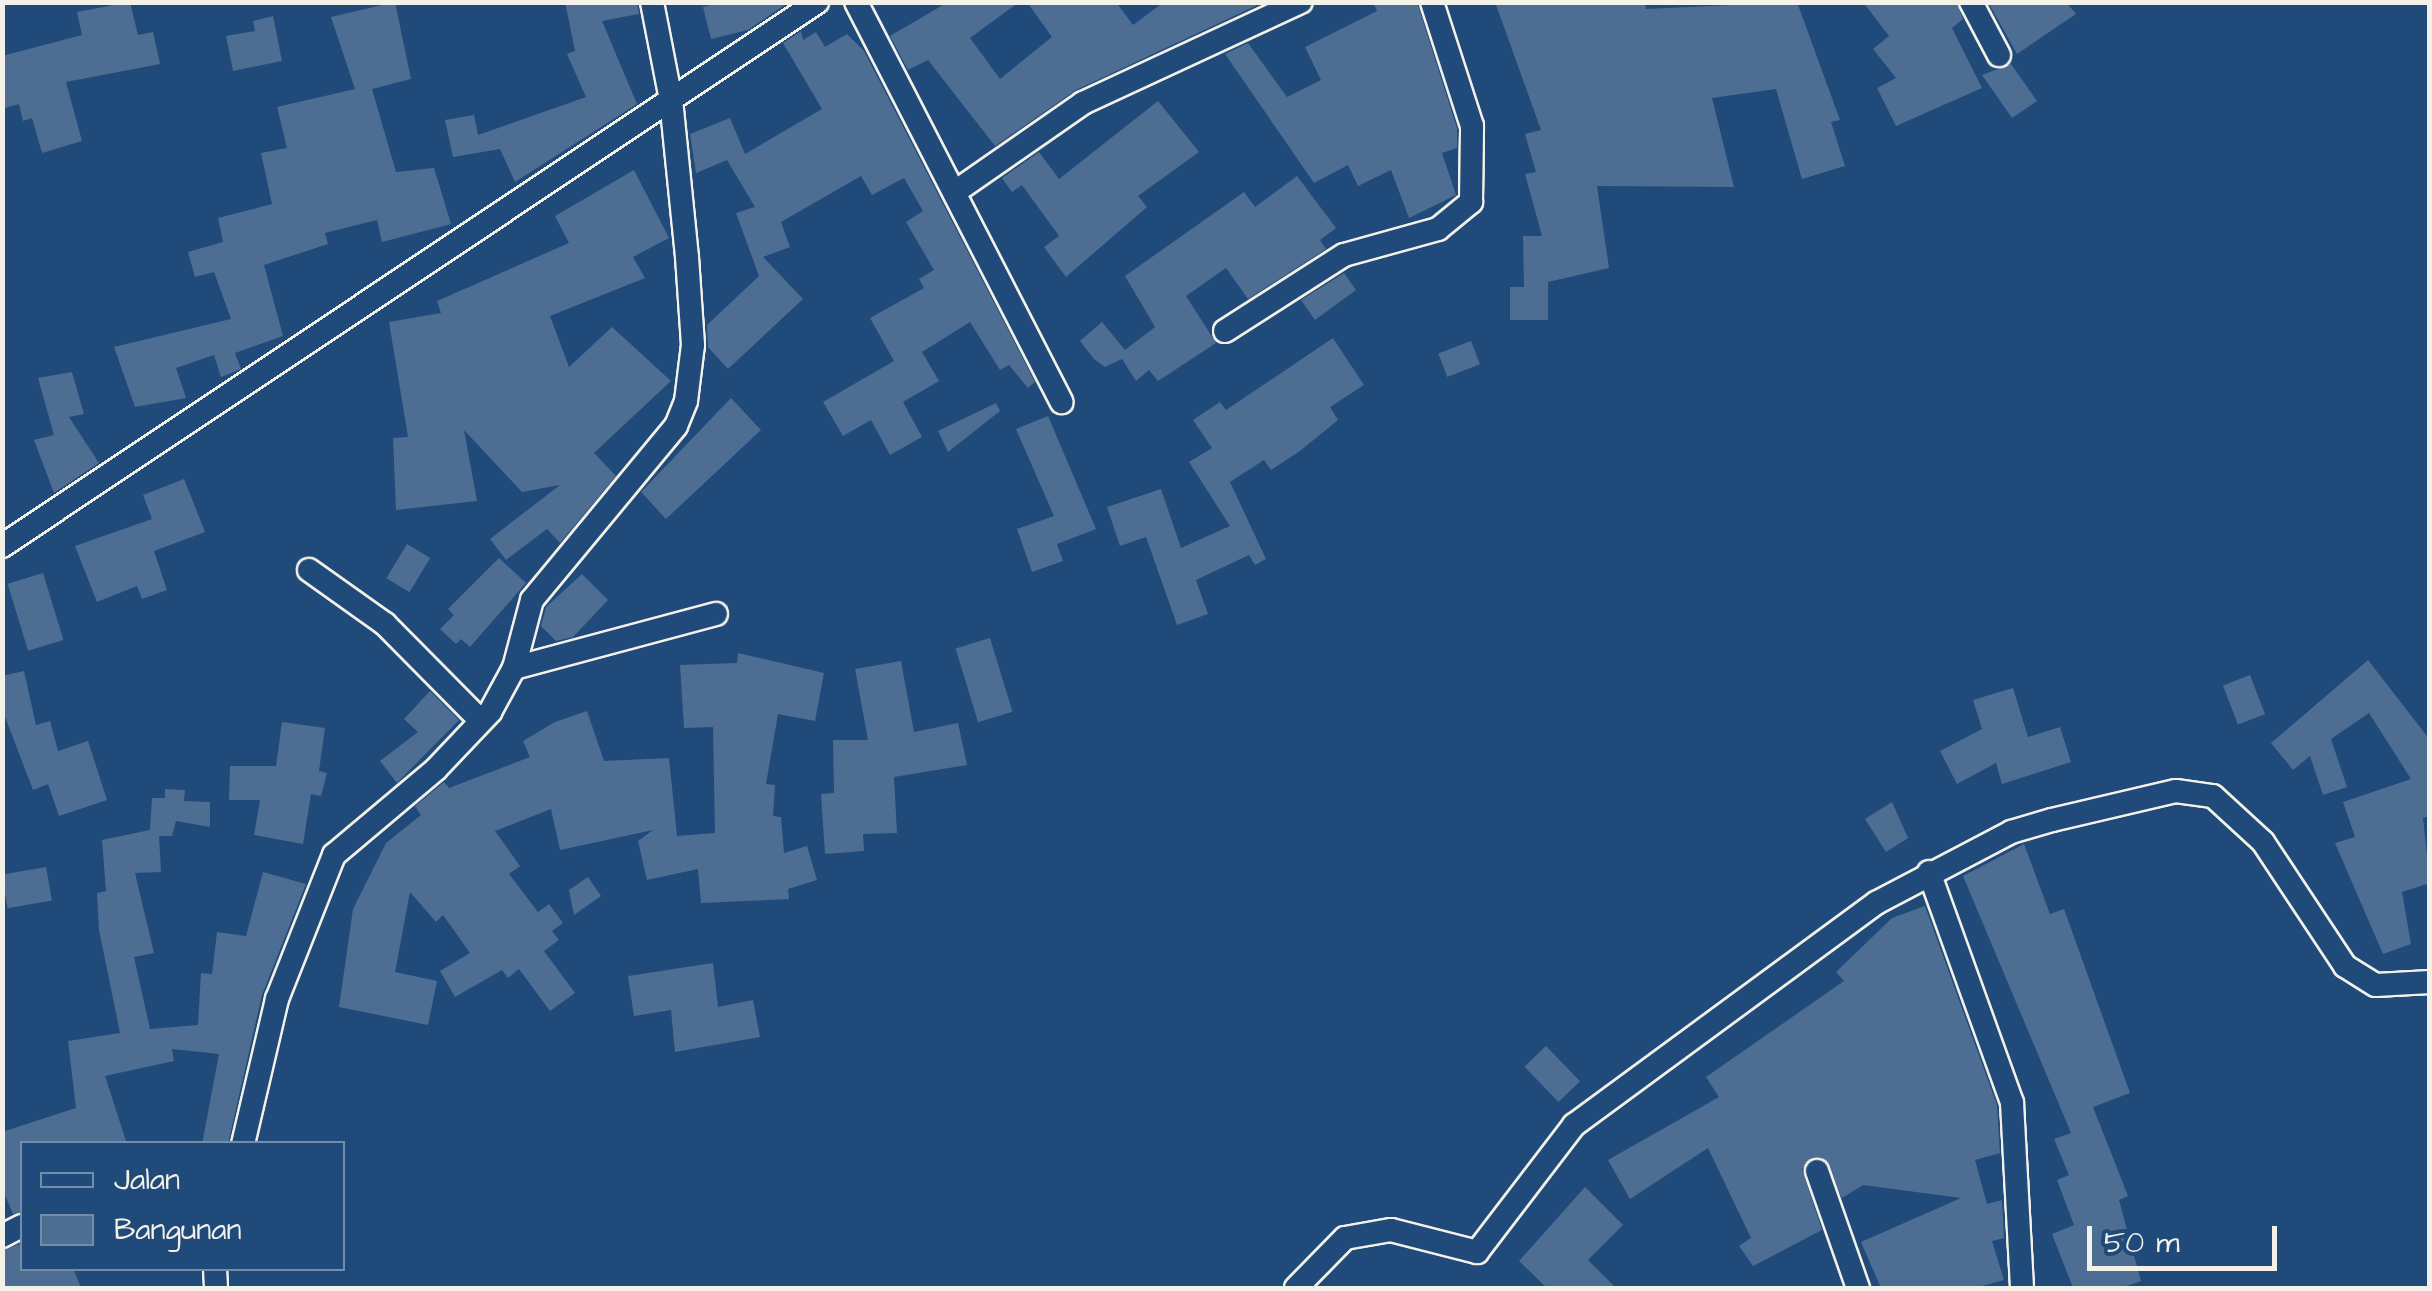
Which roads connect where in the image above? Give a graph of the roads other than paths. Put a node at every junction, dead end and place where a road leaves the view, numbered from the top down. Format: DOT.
graph roads {
  1 [pos="652,2"];
  2 [pos="817,2"];
  3 [pos="856,2"];
  4 [pos="1302,2"];
  5 [pos="1432,2"];
  6 [pos="1970,2"];
  7 [pos="1999,55"];
  8 [pos="671,100"];
  9 [pos="955,192"];
  10 [pos="1225,331"];
  11 [pos="1062,402"];
  12 [pos="2,546"];
  13 [pos="309,570"];
  14 [pos="716,614"];
  15 [pos="514,668"];
  16 [pos="482,721"];
  17 [pos="1929,872"];
  18 [pos="2430,982"];
  19 [pos="244,1141"];
  20 [pos="1817,1171"];
  21 [pos="1296,1288"];
  22 [pos="1858,1288"];
  23 [pos="2022,1288"];
  1 -- 8 [label="street"];
  2 -- 8 [label="street"];
  3 -- 9 [label="street"];
  4 -- 9 [label="street"];
  5 -- 10 [label="street"];
  6 -- 7 [label="street"];
  8 -- 12 [label="street"];
  8 -- 15 [label="street"];
  9 -- 11 [label="street"];
  13 -- 16 [label="street"];
  14 -- 15 [label="street"];
  15 -- 16 [label="street"];
  16 -- 19 [label="street"];
  17 -- 18 [label="street"];
  17 -- 21 [label="street"];
  17 -- 23 [label="street"];
  20 -- 22 [label="street"];
}
